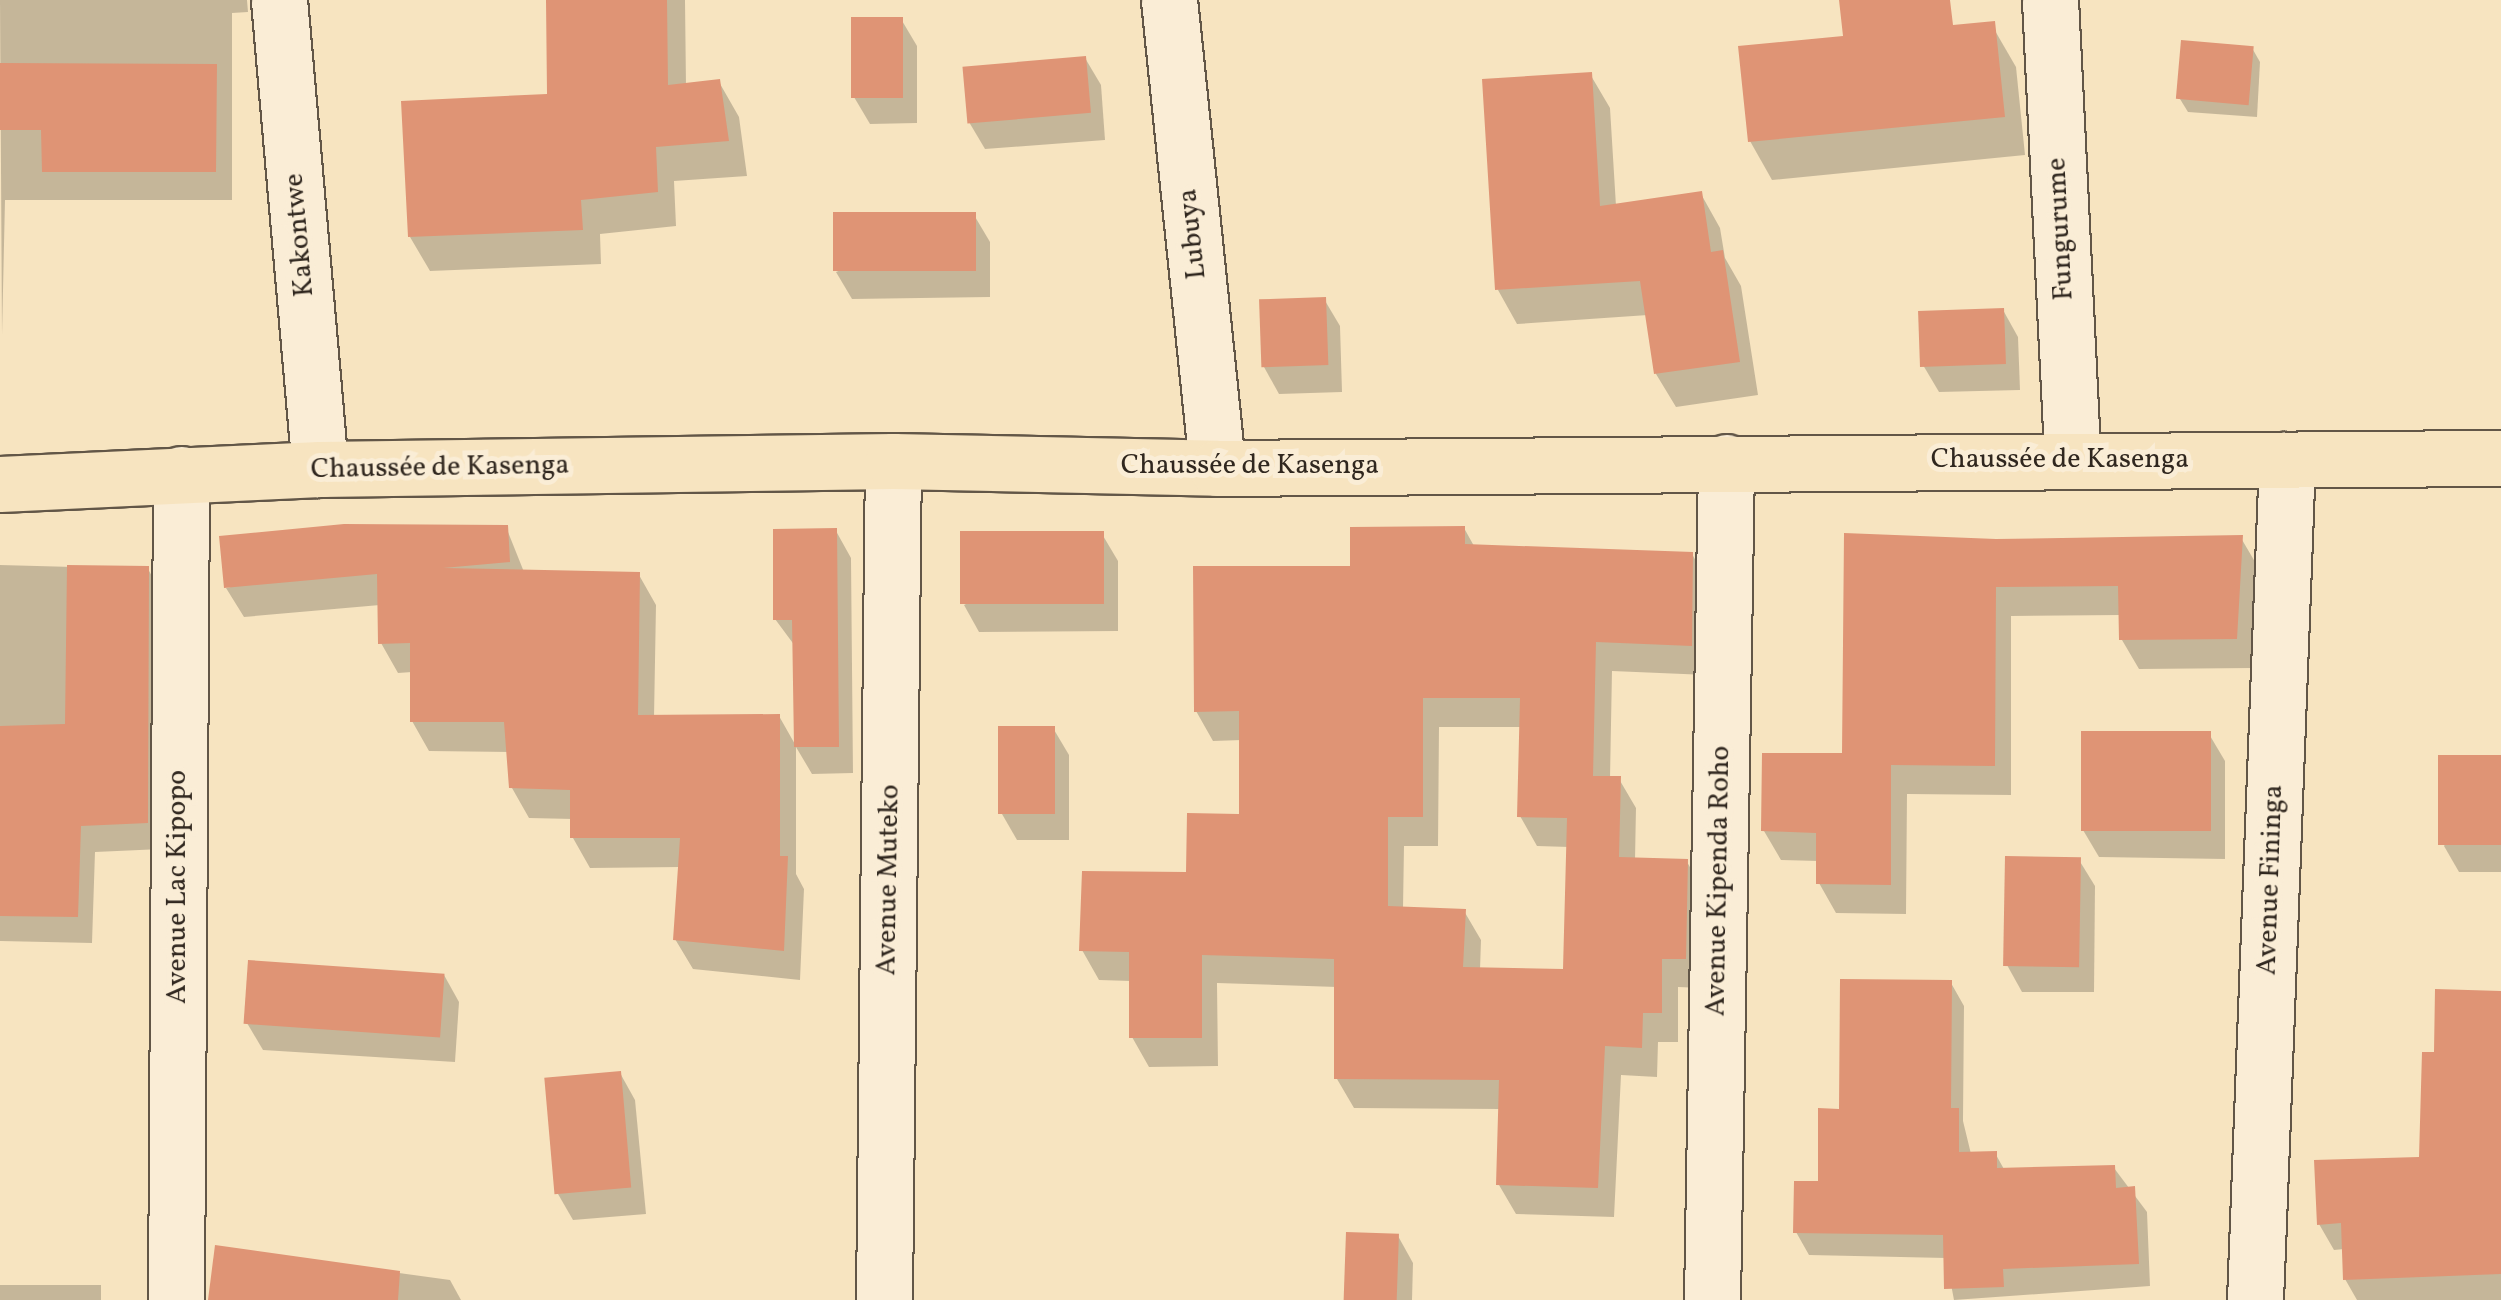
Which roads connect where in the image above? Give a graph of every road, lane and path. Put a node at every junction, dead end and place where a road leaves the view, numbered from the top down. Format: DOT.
graph roads {
  1 [pos="279,0"];
  2 [pos="1169,0"];
  3 [pos="2050,0"];
  4 [pos="2072,458"];
  5 [pos="2501,458"];
  6 [pos="2287,460"];
  7 [pos="893,461"];
  8 [pos="1726,462"];
  9 [pos="1218,468"];
  10 [pos="320,470"];
  11 [pos="181,474"];
  12 [pos="0,484"];
  13 [pos="176,1300"];
  14 [pos="884,1300"];
  15 [pos="1712,1300"];
  16 [pos="2256,1300"];
  1 -- 10 [label="street, Kakontwe"];
  2 -- 9 [label="street, Lubuya"];
  3 -- 4 [label="street, Fungurume"];
  4 -- 6 [label="main road, Chaussée de Kasenga"];
  4 -- 8 [label="main road, Chaussée de Kasenga"];
  5 -- 6 [label="main road, Chaussée de Kasenga"];
  6 -- 16 [label="street, Avenue Fininga"];
  7 -- 9 [label="main road, Chaussée de Kasenga"];
  7 -- 10 [label="main road, Chaussée de Kasenga"];
  7 -- 14 [label="street, Avenue Muteko"];
  8 -- 9 [label="main road, Chaussée de Kasenga"];
  8 -- 15 [label="street, Avenue Kipenda Roho"];
  10 -- 11 [label="main road, Chaussée de Kasenga"];
  11 -- 12 [label="main road, Chaussée de Kasenga"];
  11 -- 13 [label="street, Avenue Lac Kipopo"];
}
